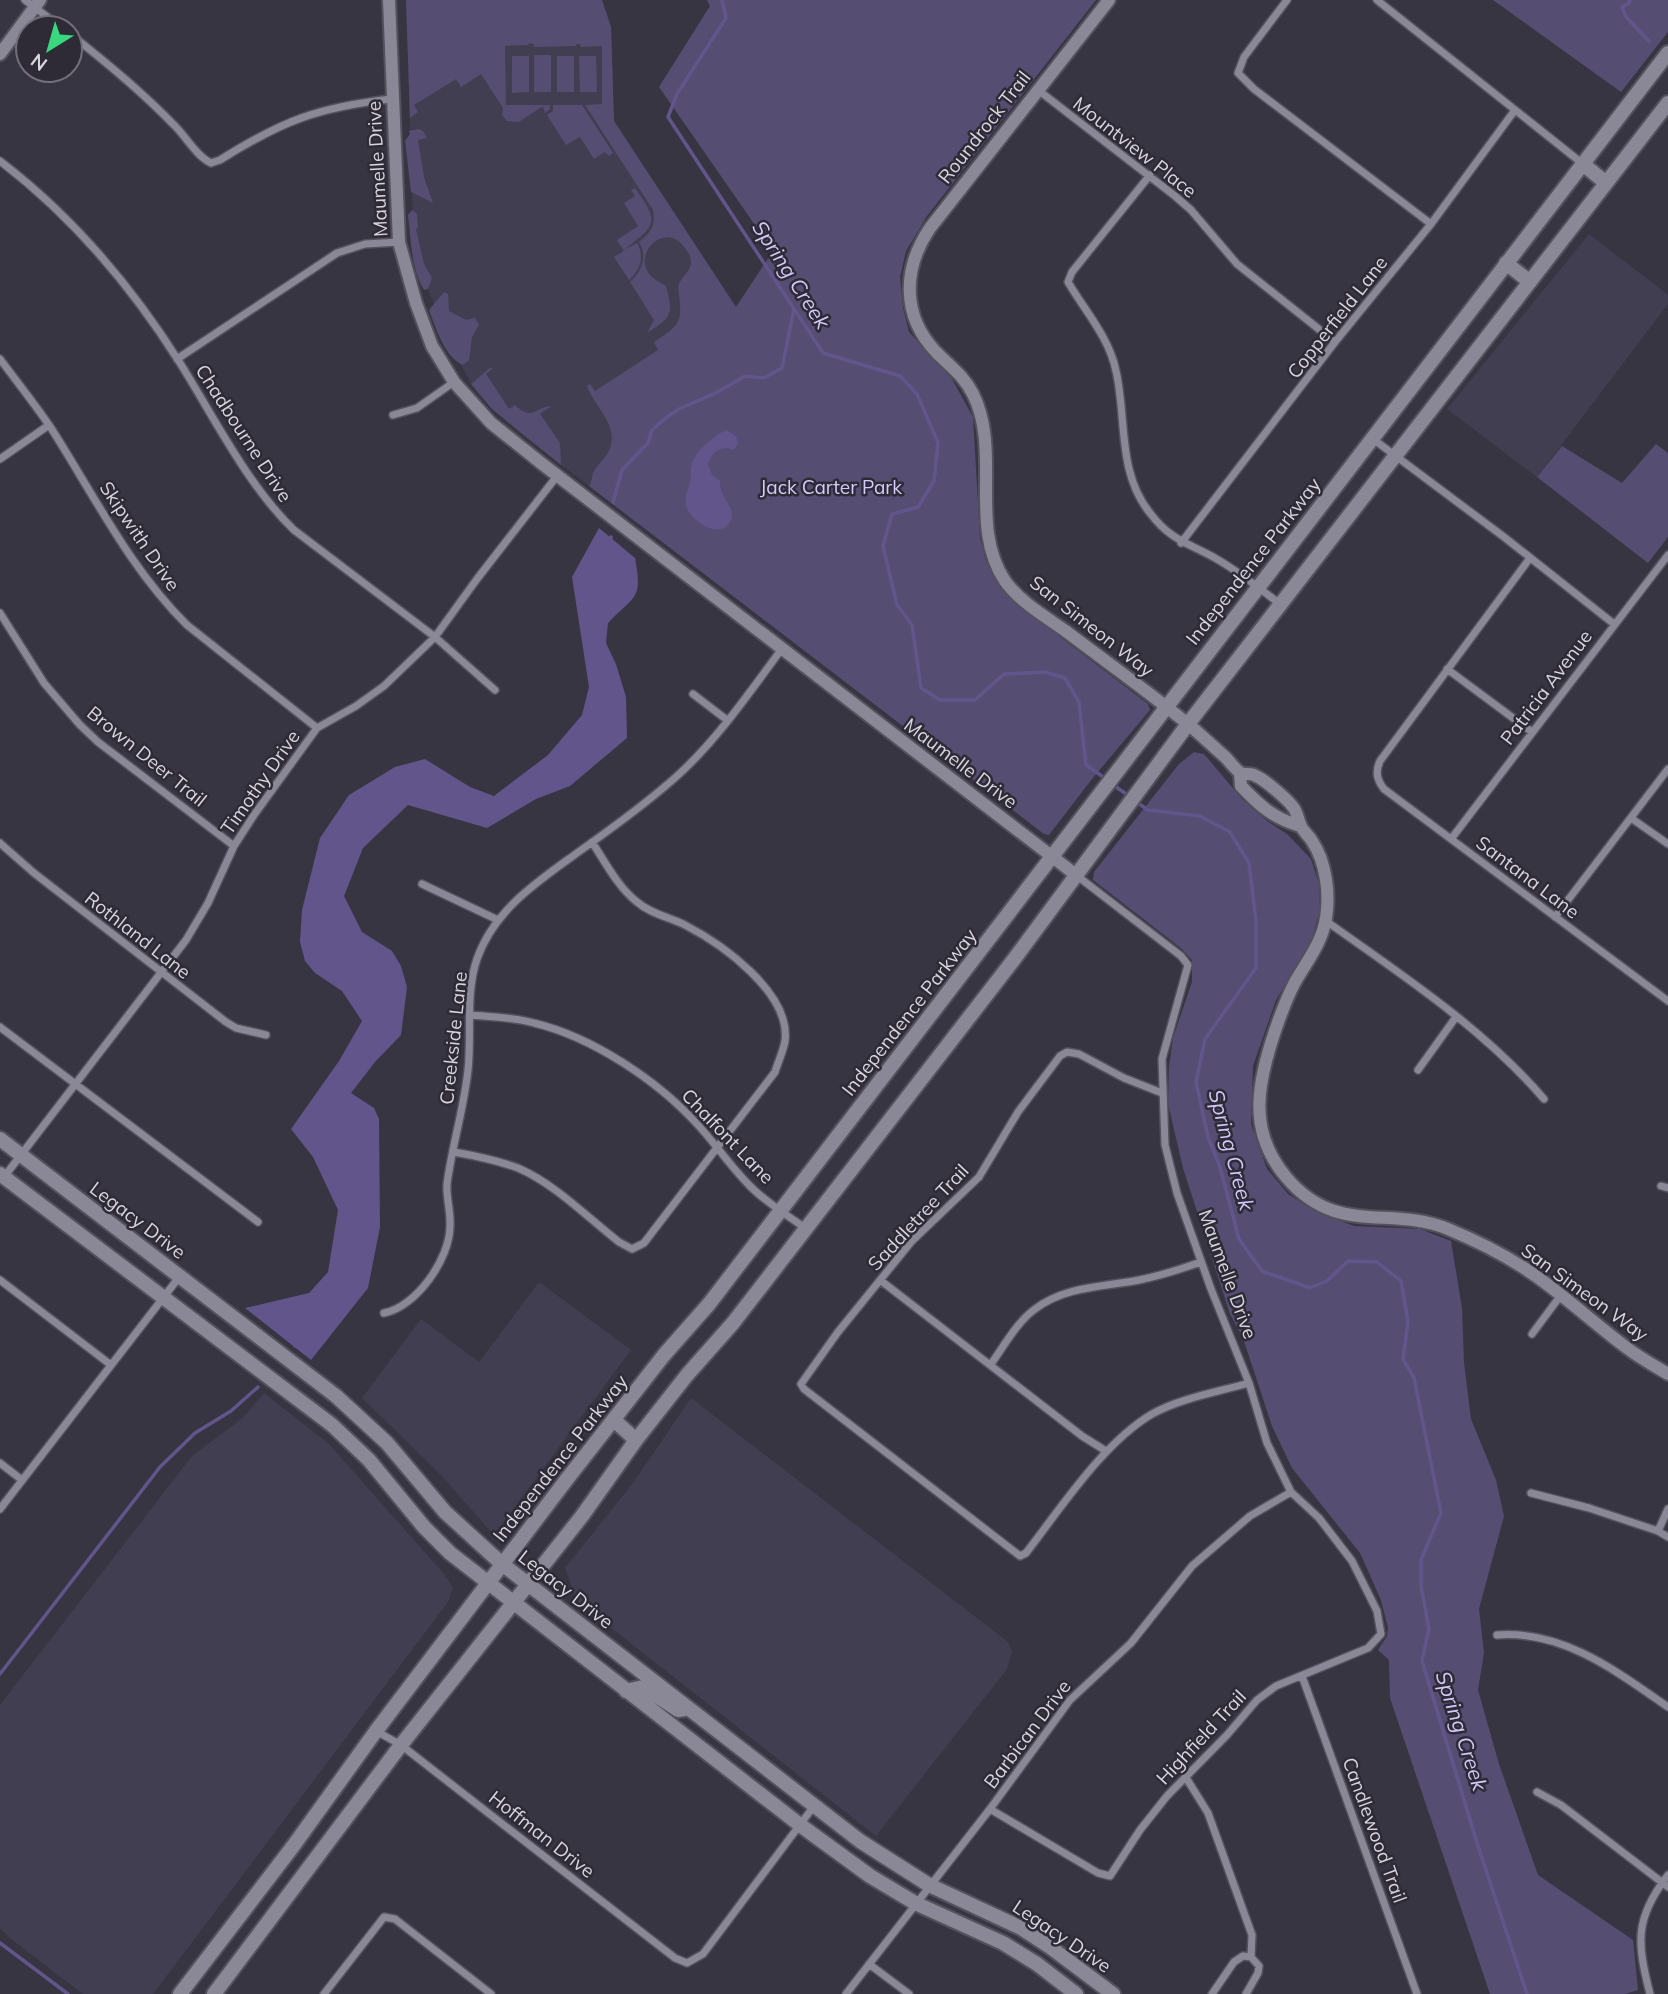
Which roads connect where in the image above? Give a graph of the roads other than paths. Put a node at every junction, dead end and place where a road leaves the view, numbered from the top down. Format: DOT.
graph roads {
  1 [pos="389,0"];
  2 [pos="1109,0"];
  3 [pos="1287,0"];
  4 [pos="1377,0"];
  5 [pos="33,3"];
  6 [pos="84,46"];
  7 [pos="1668,53"];
  8 [pos="0,54"];
  9 [pos="1038,90"];
  10 [pos="392,99"];
  11 [pos="1668,103"];
  12 [pos="1515,110"];
  13 [pos="0,161"];
  14 [pos="1583,164"];
  15 [pos="1150,175"];
  16 [pos="1606,183"];
  17 [pos="1431,224"];
  18 [pos="399,242"];
  19 [pos="1506,263"];
  20 [pos="1530,282"];
  21 [pos="909,287"];
  22 [pos="1335,342"];
  23 [pos="0,359"];
  24 [pos="177,359"];
  25 [pos="454,382"];
  26 [pos="393,415"];
  27 [pos="49,425"];
  28 [pos="1372,439"];
  29 [pos="1396,455"];
  30 [pos="0,459"];
  31 [pos="557,476"];
  32 [pos="1181,543"];
  33 [pos="1668,555"];
  34 [pos="1530,558"];
  35 [pos="1257,587"];
  36 [pos="1281,605"];
  37 [pos="0,613"];
  38 [pos="1614,624"];
  39 [pos="435,638"];
  40 [pos="781,649"];
  41 [pos="1447,669"];
  42 [pos="495,690"];
  43 [pos="692,694"];
  44 [pos="1165,707"];
  45 [pos="727,720"];
  46 [pos="1188,724"];
  47 [pos="317,728"];
  48 [pos="1532,732"];
  49 [pos="1668,769"];
  50 [pos="1240,773"];
  51 [pos="1631,818"];
  52 [pos="1300,826"];
  53 [pos="1451,839"];
  54 [pos="592,842"];
  55 [pos="0,843"];
  56 [pos="1668,844"];
  57 [pos="234,846"];
  58 [pos="1053,857"];
  59 [pos="1076,875"];
  60 [pos="422,884"];
  61 [pos="1555,917"];
  62 [pos="498,920"];
  63 [pos="1326,921"];
  64 [pos="161,974"];
  65 [pos="1668,1001"];
  66 [pos="470,1015"];
  67 [pos="1456,1017"];
  68 [pos="0,1027"];
  69 [pos="266,1035"];
  70 [pos="1418,1070"];
  71 [pos="76,1085"];
  72 [pos="1162,1093"];
  73 [pos="1544,1099"];
  74 [pos="0,1139"];
  75 [pos="717,1149"];
  76 [pos="454,1152"];
  77 [pos="21,1155"];
  78 [pos="2,1175"];
  79 [pos="780,1210"];
  80 [pos="258,1222"];
  81 [pos="804,1228"];
  82 [pos="1201,1262"];
  83 [pos="180,1276"];
  84 [pos="0,1280"];
  85 [pos="880,1280"];
  86 [pos="1561,1295"];
  87 [pos="163,1297"];
  88 [pos="384,1313"];
  89 [pos="1532,1334"];
  90 [pos="991,1364"];
  91 [pos="111,1365"];
  92 [pos="1668,1374"];
  93 [pos="1250,1383"];
  94 [pos="614,1420"];
  95 [pos="636,1440"];
  96 [pos="387,1443"];
  97 [pos="1106,1451"];
  98 [pos="369,1460"];
  99 [pos="0,1463"];
  100 [pos="22,1480"];
  101 [pos="1292,1492"];
  102 [pos="1531,1493"];
  103 [pos="0,1509"];
  104 [pos="1668,1509"];
  105 [pos="1658,1531"];
  106 [pos="1668,1537"];
  107 [pos="502,1564"];
  108 [pos="488,1584"];
  109 [pos="529,1585"];
  110 [pos="513,1602"];
  111 [pos="1381,1634"];
  112 [pos="1497,1635"];
  113 [pos="1302,1676"];
  114 [pos="626,1691"];
  115 [pos="1668,1707"];
  116 [pos="690,1708"];
  117 [pos="376,1731"];
  118 [pos="401,1745"];
  119 [pos="746,1750"];
  120 [pos="731,1770"];
  121 [pos="1185,1776"];
  122 [pos="1536,1792"];
  123 [pos="815,1806"];
  124 [pos="990,1809"];
  125 [pos="800,1825"];
  126 [pos="294,1845"];
  127 [pos="315,1861"];
  128 [pos="1668,1875"];
  129 [pos="929,1885"];
  130 [pos="1665,1885"];
  131 [pos="915,1903"];
  132 [pos="1251,1956"];
  133 [pos="869,1964"];
  134 [pos="180,1994"];
  135 [pos="214,1994"];
  136 [pos="324,1994"];
  137 [pos="491,1994"];
  138 [pos="846,1994"];
  139 [pos="909,1994"];
  140 [pos="1076,1994"];
  141 [pos="1113,1994"];
  142 [pos="1212,1994"];
  143 [pos="1246,1994"];
  144 [pos="1417,1994"];
  145 [pos="1650,1994"];
  1 -- 10 [label="street, Maumelle Drive"];
  2 -- 9 [label="street, Roundrock Trail"];
  3 -- 17 [label="street"];
  4 -- 12 [label="street"];
  5 -- 8 [label="street"];
  6 -- 10 [label="street"];
  7 -- 14 [label="main road, Independence Parkway"];
  9 -- 15 [label="street, Mountview Place"];
  9 -- 21 [label="street, Roundrock Trail"];
  10 -- 18 [label="street, Maumelle Drive"];
  11 -- 16 [label="main road"];
  12 -- 14 [label="street"];
  12 -- 17 [label="street, Copperfield Lane"];
  13 -- 24 [label="street, Chadbourne Drive"];
  14 -- 16 [label="main road"];
  14 -- 19 [label="main road, Independence Parkway"];
  15 -- 22 [label="street, Mountview Place"];
  15 -- 32 [label="street"];
  16 -- 20 [label="main road"];
  17 -- 22 [label="street, Copperfield Lane"];
  18 -- 24 [label="street"];
  18 -- 25 [label="street, Maumelle Drive"];
  19 -- 20 [label="main road"];
  19 -- 28 [label="main road, Independence Parkway"];
  20 -- 29 [label="main road"];
  21 -- 44 [label="street, San Simeon Way"];
  22 -- 32 [label="street, Copperfield Lane"];
  23 -- 27 [label="street, Skipwith Drive"];
  24 -- 39 [label="street, Chadbourne Drive"];
  25 -- 26 [label="street"];
  25 -- 31 [label="street, Maumelle Drive"];
  27 -- 30 [label="street"];
  27 -- 47 [label="street, Skipwith Drive"];
  28 -- 29 [label="street"];
  28 -- 35 [label="main road, Independence Parkway"];
  29 -- 34 [label="street"];
  29 -- 36 [label="main road"];
  31 -- 39 [label="street, Timothy Drive"];
  31 -- 40 [label="street, Maumelle Drive"];
  32 -- 35 [label="street"];
  33 -- 38 [label="street, Patricia Avenue"];
  34 -- 38 [label="street"];
  34 -- 41 [label="street"];
  35 -- 36 [label="street"];
  35 -- 44 [label="main road, Independence Parkway"];
  36 -- 46 [label="main road"];
  37 -- 57 [label="street, Brown Deer Trail"];
  38 -- 48 [label="street, Patricia Avenue"];
  39 -- 42 [label="street, Chadbourne Drive"];
  39 -- 47 [label="street, Timothy Drive"];
  40 -- 45 [label="street, Creekside Lane"];
  40 -- 58 [label="street, Maumelle Drive"];
  41 -- 48 [label="street"];
  41 -- 53 [label="street, Santana Lane"];
  43 -- 45 [label="street"];
  44 -- 46 [label="street, San Simeon Way"];
  44 -- 58 [label="main road, Independence Parkway"];
  45 -- 54 [label="street, Creekside Lane"];
  46 -- 50 [label="street, San Simeon Way"];
  46 -- 59 [label="main road"];
  47 -- 57 [label="street, Timothy Drive"];
  48 -- 53 [label="street, Patricia Avenue"];
  49 -- 51 [label="street"];
  50 -- 52 [label="street, San Simeon Way"];
  50 -- 52 [label="street, San Simeon Way"];
  51 -- 56 [label="street"];
  51 -- 61 [label="street"];
  52 -- 63 [label="street, San Simeon Way"];
  53 -- 61 [label="street, Santana Lane"];
  54 -- 62 [label="street, Creekside Lane"];
  54 -- 75 [label="street"];
  55 -- 64 [label="street, Rothland Lane"];
  57 -- 64 [label="street, Timothy Drive"];
  58 -- 59 [label="street, Maumelle Drive"];
  58 -- 79 [label="main road, Independence Parkway"];
  59 -- 72 [label="street, Maumelle Drive"];
  59 -- 81 [label="main road"];
  60 -- 62 [label="street"];
  61 -- 65 [label="street, Santana Lane"];
  62 -- 66 [label="street, Creekside Lane"];
  63 -- 67 [label="street"];
  63 -- 86 [label="street, San Simeon Way"];
  64 -- 69 [label="street, Rothland Lane"];
  64 -- 71 [label="street, Timothy Drive"];
  66 -- 75 [label="street, Chalfont Lane"];
  66 -- 76 [label="street, Creekside Lane"];
  67 -- 70 [label="street"];
  67 -- 73 [label="street"];
  68 -- 71 [label="street"];
  71 -- 77 [label="street, Timothy Drive"];
  71 -- 80 [label="street"];
  72 -- 82 [label="street, Maumelle Drive"];
  72 -- 85 [label="street, Saddletree Trail"];
  74 -- 77 [label="main road, Legacy Drive"];
  75 -- 76 [label="street"];
  75 -- 79 [label="street, Chalfont Lane"];
  76 -- 88 [label="street, Creekside Lane"];
  77 -- 78 [label="street, Timothy Drive"];
  77 -- 83 [label="main road, Legacy Drive"];
  78 -- 87 [label="main road, Legacy Drive"];
  79 -- 81 [label="street, Chalfont Lane"];
  79 -- 94 [label="main road, Independence Parkway"];
  81 -- 95 [label="main road"];
  82 -- 90 [label="street"];
  82 -- 93 [label="street, Maumelle Drive"];
  83 -- 87 [label="street"];
  83 -- 96 [label="main road, Legacy Drive"];
  84 -- 91 [label="street"];
  85 -- 90 [label="street"];
  85 -- 97 [label="street, Saddletree Trail"];
  86 -- 89 [label="street"];
  86 -- 92 [label="street, San Simeon Way"];
  87 -- 91 [label="street"];
  87 -- 98 [label="main road, Legacy Drive"];
  90 -- 97 [label="street"];
  91 -- 100 [label="street"];
  93 -- 97 [label="street"];
  93 -- 101 [label="street, Maumelle Drive"];
  94 -- 95 [label="main road"];
  94 -- 107 [label="main road, Independence Parkway"];
  95 -- 109 [label="main road"];
  96 -- 98 [label="main road"];
  96 -- 107 [label="main road, Legacy Drive"];
  98 -- 108 [label="main road, Legacy Drive"];
  99 -- 100 [label="street"];
  100 -- 103 [label="street"];
  101 -- 111 [label="street, Maumelle Drive"];
  101 -- 124 [label="street, Barbican Drive"];
  102 -- 105 [label="street"];
  104 -- 105 [label="street"];
  105 -- 106 [label="street"];
  107 -- 108 [label="main road, Independence Parkway"];
  107 -- 109 [label="main road, Legacy Drive"];
  108 -- 110 [label="main road, Legacy Drive"];
  108 -- 117 [label="main road, Independence Parkway"];
  109 -- 110 [label="main road"];
  109 -- 116 [label="main road, Legacy Drive"];
  110 -- 114 [label="main road, Legacy Drive"];
  110 -- 118 [label="main road"];
  111 -- 113 [label="street, Highfield Trail"];
  112 -- 115 [label="street"];
  113 -- 121 [label="street, Highfield Trail"];
  113 -- 144 [label="street, Candlewood Trail"];
  114 -- 116 [label="main road"];
  114 -- 120 [label="main road, Legacy Drive"];
  116 -- 119 [label="main road, Legacy Drive"];
  117 -- 118 [label="street, Hoffman Drive"];
  117 -- 126 [label="main road, Independence Parkway"];
  118 -- 125 [label="street, Hoffman Drive"];
  118 -- 127 [label="main road"];
  119 -- 120 [label="main road"];
  119 -- 123 [label="main road, Legacy Drive"];
  120 -- 125 [label="main road, Legacy Drive"];
  121 -- 124 [label="street, Highfield Trail"];
  121 -- 132 [label="street"];
  122 -- 130 [label="street"];
  123 -- 125 [label="street"];
  123 -- 129 [label="main road, Legacy Drive"];
  124 -- 129 [label="street, Barbican Drive"];
  125 -- 131 [label="main road, Legacy Drive"];
  126 -- 127 [label="main road"];
  126 -- 134 [label="main road, Independence Parkway"];
  127 -- 135 [label="main road"];
  128 -- 130 [label="street"];
  129 -- 131 [label="street, Barbican Drive"];
  129 -- 141 [label="main road, Legacy Drive"];
  130 -- 145 [label="street"];
  131 -- 133 [label="street, Barbican Drive"];
  131 -- 140 [label="main road, Legacy Drive"];
  132 -- 142 [label="street"];
  132 -- 143 [label="street"];
  133 -- 138 [label="street, Barbican Drive"];
  133 -- 139 [label="street"];
  136 -- 137 [label="street"];
}
